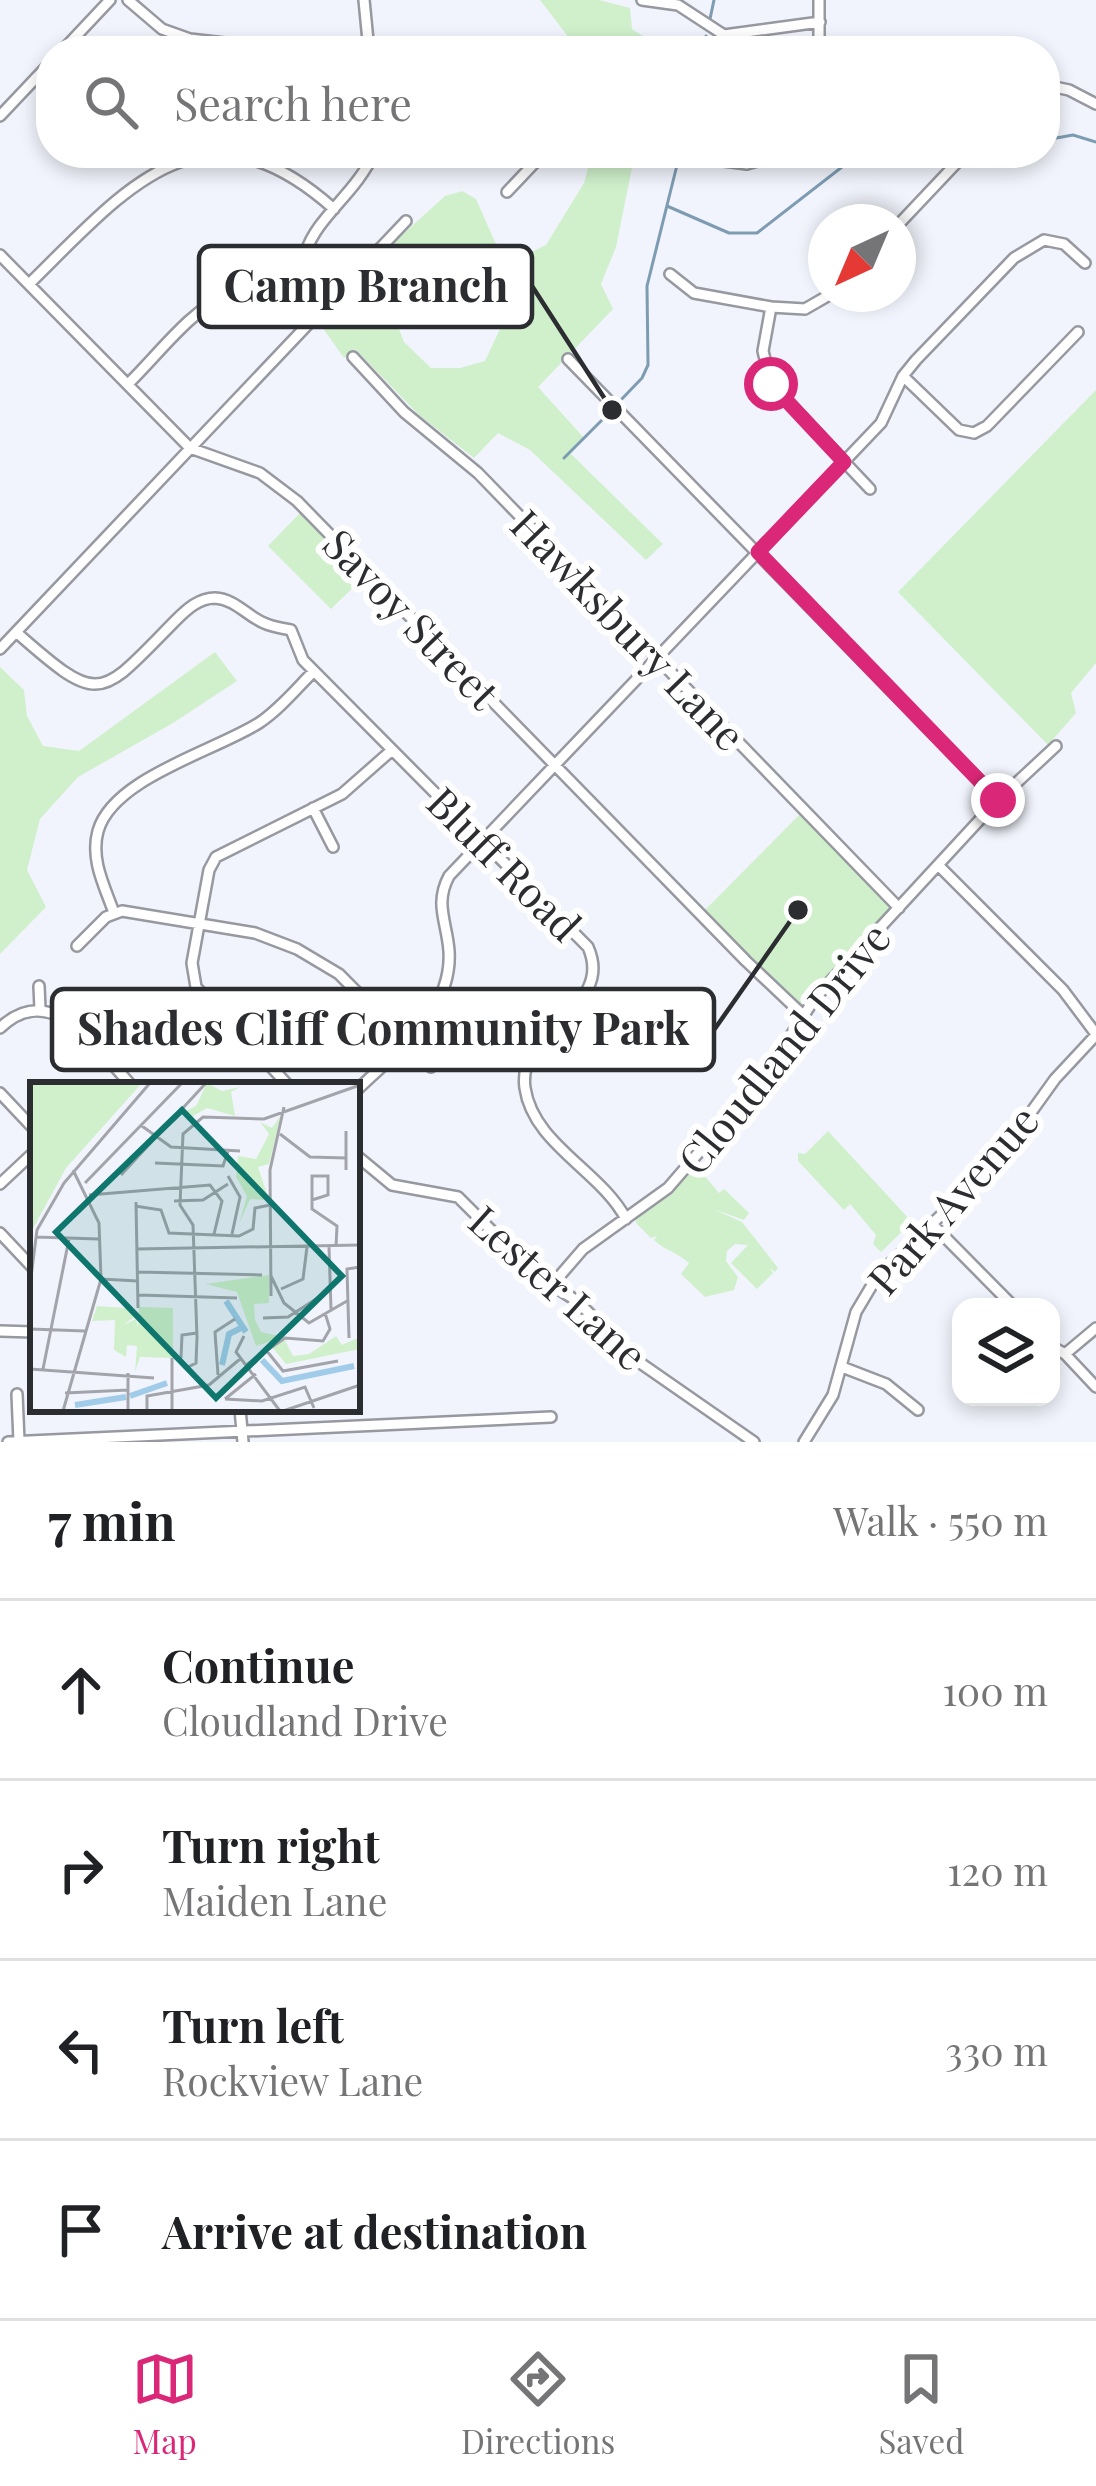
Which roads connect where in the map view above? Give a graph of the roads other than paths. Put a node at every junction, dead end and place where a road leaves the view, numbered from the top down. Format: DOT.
graph roads {
  1 [pos="110,0"];
  2 [pos="128,0"];
  3 [pos="364,0"];
  4 [pos="642,0"];
  5 [pos="819,0"];
  6 [pos="666,1"];
  7 [pos="820,22"];
  8 [pos="76,36"];
  9 [pos="182,36"];
  10 [pos="368,36"];
  11 [pos="820,36"];
  12 [pos="36,78"];
  13 [pos="1060,87"];
  14 [pos="1096,104"];
  15 [pos="0,116"];
  16 [pos="163,168"];
  17 [pos="277,168"];
  18 [pos="366,168"];
  19 [pos="528,168"];
  20 [pos="952,168"];
  21 [pos="507,192"];
  22 [pos="916,206"];
  23 [pos="334,209"];
  24 [pos="406,220"];
  25 [pos="0,255"];
  26 [pos="1085,263"];
  27 [pos="670,274"];
  28 [pos="302,279"];
  29 [pos="29,284"];
  30 [pos="808,307"];
  31 [pos="770,308"];
  32 [pos="319,312"];
  33 [pos="1078,332"];
  34 [pos="353,357"];
  35 [pos="568,359"];
  36 [pos="903,376"];
  37 [pos="128,385"];
  38 [pos="190,448"];
  39 [pos="844,462"];
  40 [pos="871,489"];
  41 [pos="758,552"];
  42 [pos="16,632"];
  43 [pos="0,649"];
  44 [pos="657,660"];
  45 [pos="314,671"];
  46 [pos="1056,746"];
  47 [pos="392,750"];
  48 [pos="555,765"];
  49 [pos="998,800"];
  50 [pos="313,808"];
  51 [pos="483,842"];
  52 [pos="333,848"];
  53 [pos="939,866"];
  54 [pos="899,908"];
  55 [pos="114,913"];
  56 [pos="198,923"];
  57 [pos="77,946"];
  58 [pos="39,986"];
  59 [pos="40,1009"];
  60 [pos="802,1014"];
  61 [pos="0,1028"];
  62 [pos="1096,1035"];
  63 [pos="406,1042"];
  64 [pos="431,1067"];
  65 [pos="128,1082"];
  66 [pos="285,1082"];
  67 [pos="360,1087"];
  68 [pos="0,1093"];
  69 [pos="30,1125"];
  70 [pos="30,1156"];
  71 [pos="360,1158"];
  72 [pos="0,1184"];
  73 [pos="626,1219"];
  74 [pos="932,1224"];
  75 [pos="0,1233"];
  76 [pos="30,1265"];
  77 [pos="551,1286"];
  78 [pos="1005,1298"];
  79 [pos="1096,1328"];
  80 [pos="0,1331"];
  81 [pos="30,1332"];
  82 [pos="1060,1351"];
  83 [pos="1065,1354"];
  84 [pos="842,1367"];
  85 [pos="1096,1387"];
  86 [pos="17,1394"];
  87 [pos="918,1410"];
  88 [pos="551,1417"];
  89 [pos="243,1437"];
  90 [pos="103,1440"];
  91 [pos="8,1442"];
  92 [pos="19,1442"];
  93 [pos="754,1442"];
  94 [pos="804,1442"];
  1 -- 8 [label="street"];
  2 -- 9 [label="street"];
  3 -- 10 [label="street"];
  4 -- 6 [label="street"];
  5 -- 7 [label="street"];
  6 -- 7 [label="street"];
  7 -- 11 [label="street"];
  12 -- 15 [label="street"];
  13 -- 14 [label="street"];
  16 -- 29 [label="street"];
  17 -- 23 [label="street"];
  18 -- 23 [label="street"];
  19 -- 21 [label="street"];
  20 -- 22 [label="street"];
  23 -- 28 [label="street"];
  24 -- 32 [label="street"];
  25 -- 29 [label="street, Savoy Street"];
  26 -- 36 [label="street"];
  27 -- 31 [label="street"];
  28 -- 32 [label="street"];
  28 -- 37 [label="street"];
  29 -- 37 [label="street, Savoy Street"];
  30 -- 31 [label="street"];
  31 -- 39 [label="street"];
  32 -- 38 [label="street"];
  33 -- 36 [label="street"];
  34 -- 44 [label="street, Hawksbury Lane"];
  35 -- 41 [label="street"];
  36 -- 39 [label="street"];
  37 -- 38 [label="street, Savoy Street"];
  38 -- 42 [label="street"];
  38 -- 48 [label="street, Savoy Street"];
  39 -- 40 [label="street"];
  39 -- 41 [label="street"];
  41 -- 44 [label="street"];
  41 -- 49 [label="street"];
  42 -- 43 [label="street"];
  42 -- 45 [label="street, Bluff Road"];
  44 -- 48 [label="street"];
  44 -- 54 [label="street, Hawksbury Lane"];
  45 -- 47 [label="street, Bluff Road"];
  45 -- 55 [label="street"];
  46 -- 49 [label="street, Cloudland Drive"];
  47 -- 50 [label="street"];
  47 -- 51 [label="street, Bluff Road"];
  48 -- 51 [label="street"];
  48 -- 60 [label="street, Savoy Street"];
  49 -- 53 [label="street, Cloudland Drive"];
  50 -- 52 [label="street"];
  50 -- 56 [label="street"];
  51 -- 63 [label="street"];
  51 -- 73 [label="street, Bluff Road"];
  53 -- 54 [label="street, Cloudland Drive"];
  53 -- 62 [label="street"];
  54 -- 60 [label="street, Cloudland Drive"];
  55 -- 56 [label="street"];
  55 -- 57 [label="street"];
  56 -- 63 [label="street"];
  56 -- 66 [label="street"];
  58 -- 59 [label="street"];
  59 -- 61 [label="street"];
  59 -- 65 [label="street"];
  60 -- 73 [label="street, Cloudland Drive"];
  62 -- 74 [label="street, Park Avenue"];
  63 -- 64 [label="street"];
  63 -- 67 [label="street"];
  68 -- 69 [label="street"];
  70 -- 72 [label="street"];
  71 -- 77 [label="street, Lester Lane"];
  73 -- 77 [label="street, Cloudland Drive"];
  74 -- 78 [label="street"];
  74 -- 84 [label="street, Park Avenue"];
  75 -- 76 [label="street"];
  77 -- 93 [label="street, Lester Lane"];
  79 -- 83 [label="street"];
  80 -- 81 [label="street"];
  82 -- 83 [label="street"];
  83 -- 85 [label="street"];
  84 -- 87 [label="street"];
  84 -- 94 [label="street, Park Avenue"];
  86 -- 92 [label="street"];
  88 -- 89 [label="street"];
  89 -- 90 [label="street"];
  90 -- 92 [label="street"];
  91 -- 92 [label="street"];
}
